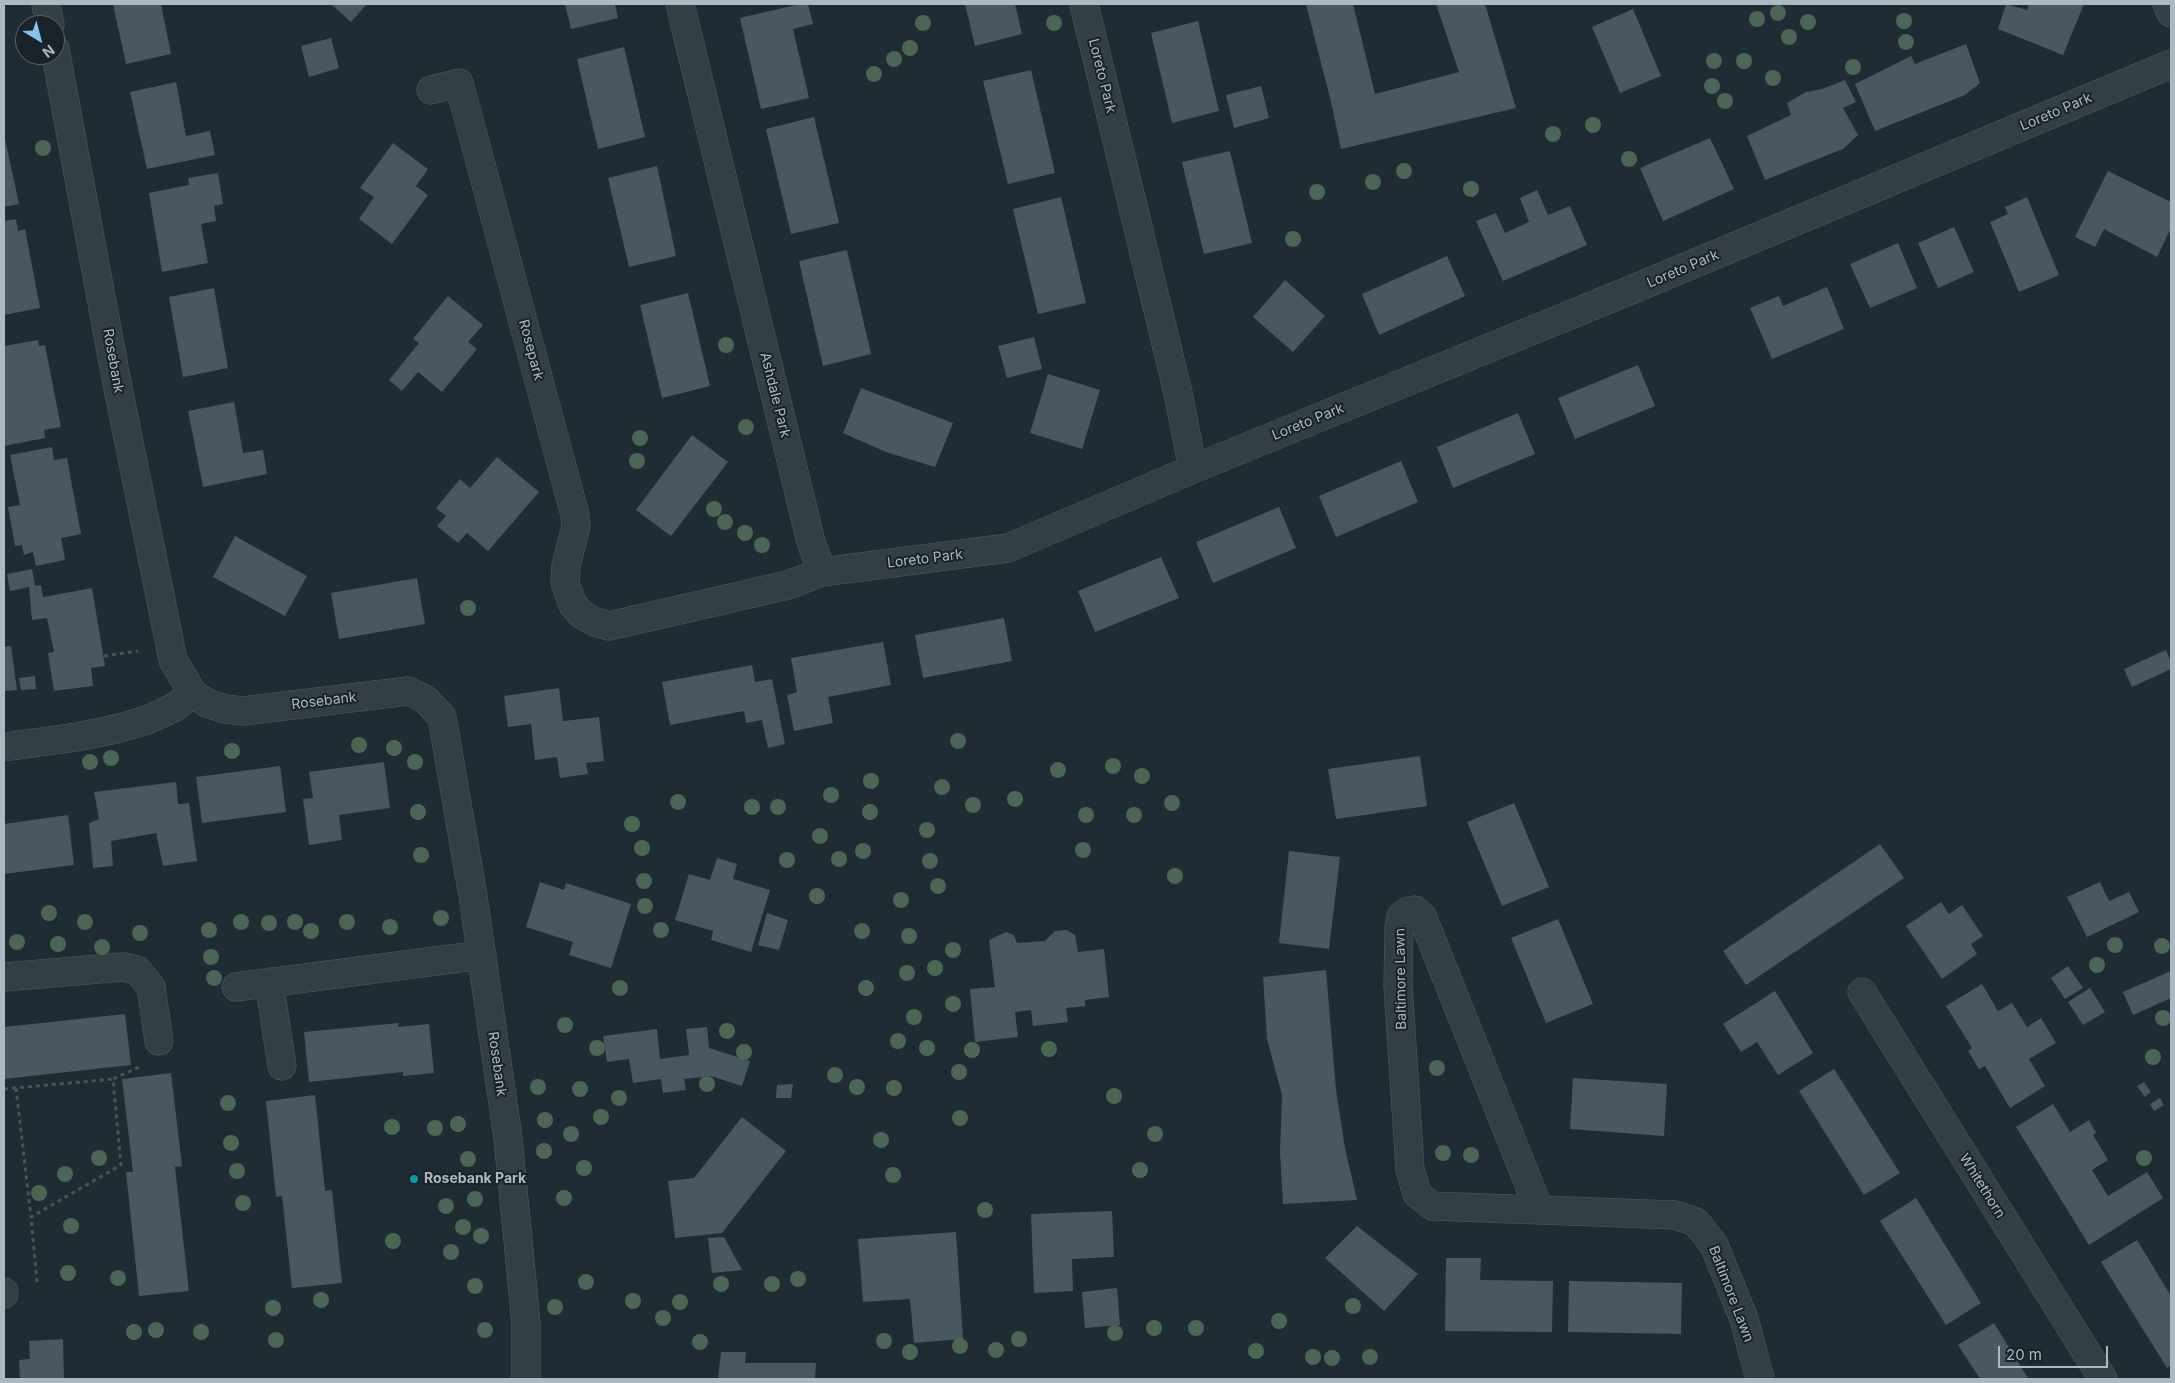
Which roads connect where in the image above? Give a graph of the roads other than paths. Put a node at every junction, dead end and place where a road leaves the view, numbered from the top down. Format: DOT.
graph roads {
  1 [pos="680,4"];
  2 [pos="1084,4"];
  3 [pos="2167,4"];
  4 [pos="2171,13"];
  5 [pos="2171,64"];
  6 [pos="58,65"];
  7 [pos="431,90"];
  8 [pos="1193,469"];
  9 [pos="822,572"];
  10 [pos="193,694"];
  11 [pos="4,747"];
  12 [pos="482,954"];
  13 [pos="4,977"];
  14 [pos="269,982"];
  15 [pos="236,987"];
  16 [pos="1862,992"];
  17 [pos="159,1041"];
  18 [pos="282,1066"];
  19 [pos="1539,1209"];
  20 [pos="526,1379"];
  21 [pos="1760,1379"];
  22 [pos="2103,1379"];
  1 -- 9 [label="street, Ashdale Park"];
  2 -- 8 [label="street, Loreto Park"];
  3 -- 4 [label="street"];
  5 -- 8 [label="street, Loreto Park"];
  6 -- 10 [label="street, Rosebank"];
  7 -- 9 [label="street, Rosepark"];
  8 -- 9 [label="street, Loreto Park"];
  10 -- 11 [label="street"];
  10 -- 12 [label="street, Rosebank"];
  12 -- 14 [label="street"];
  12 -- 20 [label="street, Rosebank"];
  13 -- 17 [label="street"];
  14 -- 15 [label="street"];
  14 -- 18 [label="street"];
  16 -- 22 [label="street, Whitethorn"];
  19 -- 19 [label="street, Baltimore Lawn"];
  19 -- 21 [label="street, Baltimore Lawn"];
}
